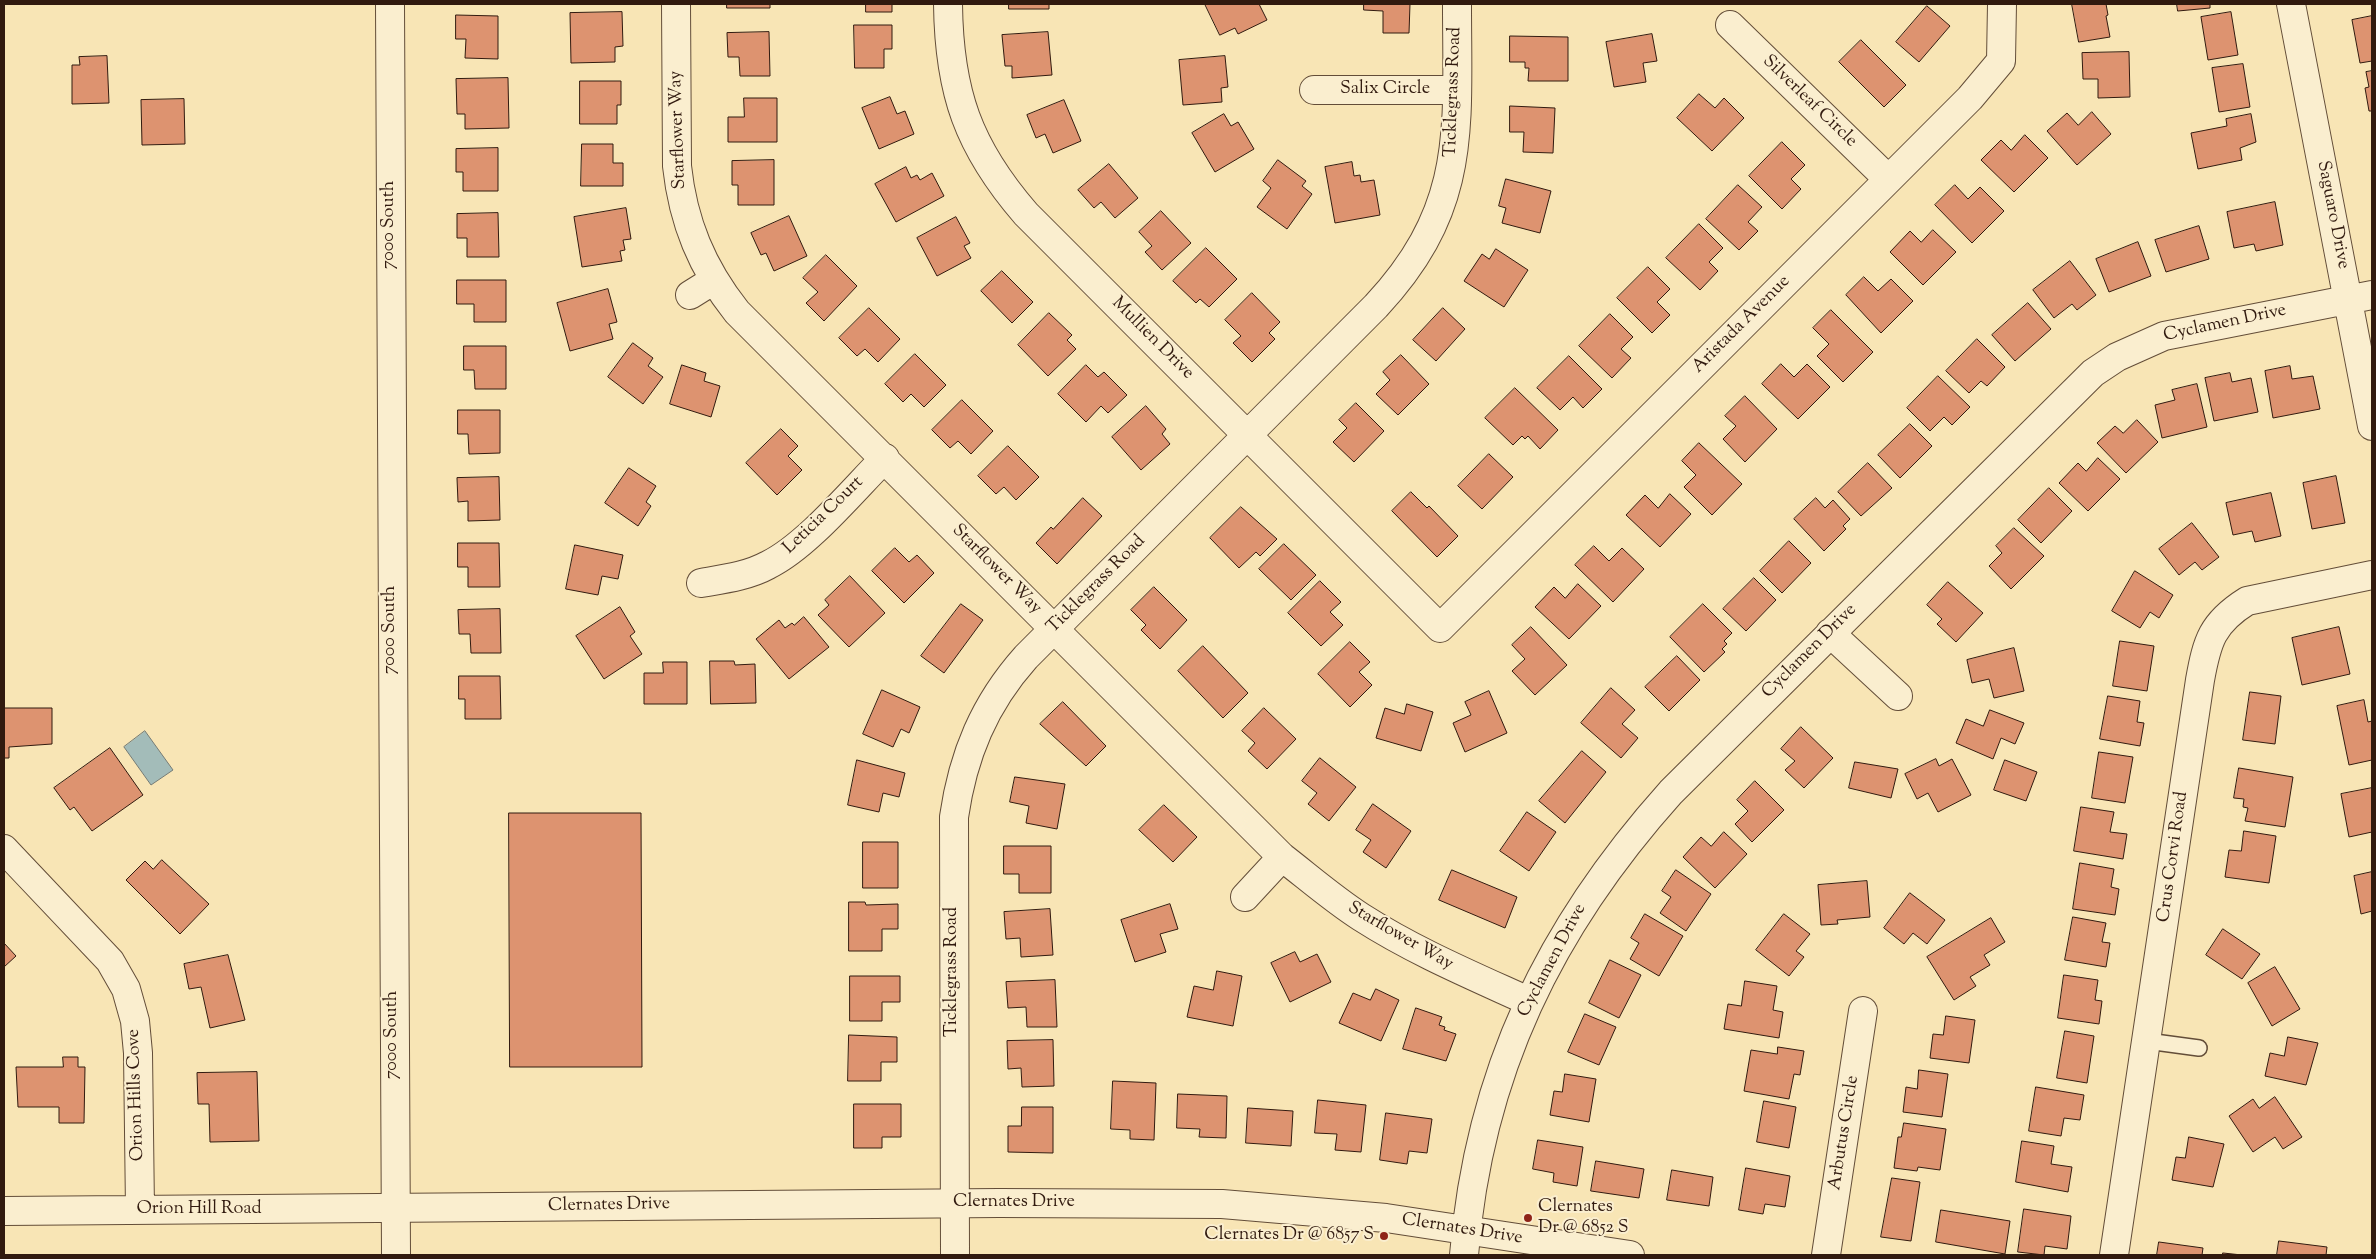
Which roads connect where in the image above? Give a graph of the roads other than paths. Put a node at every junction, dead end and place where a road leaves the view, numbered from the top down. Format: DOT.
graph roads {
  1 [pos="390,4"];
  2 [pos="676,4"];
  3 [pos="948,4"];
  4 [pos="1457,4"];
  5 [pos="2002,4"];
  6 [pos="2291,4"];
  7 [pos="1730,26"];
  8 [pos="1314,90"];
  9 [pos="1457,90"];
  10 [pos="1888,179"];
  11 [pos="714,280"];
  12 [pos="690,295"];
  13 [pos="2360,297"];
  14 [pos="2372,426"];
  15 [pos="1247,435"];
  16 [pos="885,458"];
  17 [pos="2372,575"];
  18 [pos="701,583"];
  19 [pos="1054,628"];
  20 [pos="1440,628"];
  21 [pos="1830,632"];
  22 [pos="1898,696"];
  23 [pos="4,849"];
  24 [pos="1282,856"];
  25 [pos="1245,896"];
  26 [pos="1528,1001"];
  27 [pos="1863,1011"];
  28 [pos="2146,1041"];
  29 [pos="2199,1048"];
  30 [pos="955,1203"];
  31 [pos="394,1208"];
  32 [pos="140,1210"];
  33 [pos="4,1211"];
  34 [pos="1465,1243"];
  35 [pos="396,1255"];
  36 [pos="955,1255"];
  37 [pos="1630,1255"];
  38 [pos="1826,1255"];
  39 [pos="2114,1255"];
  1 -- 31 [label="street, 7000 South"];
  2 -- 11 [label="street, Starflower Way"];
  3 -- 15 [label="street, Mullien Drive"];
  4 -- 9 [label="street, Ticklegrass Road"];
  5 -- 10 [label="street, Aristada Avenue"];
  6 -- 13 [label="street, Saguaro Drive"];
  7 -- 10 [label="street, Silverleaf Circle"];
  8 -- 9 [label="street, Salix Circle"];
  9 -- 15 [label="street, Ticklegrass Road"];
  10 -- 20 [label="street, Aristada Avenue"];
  11 -- 12 [label="street"];
  11 -- 16 [label="street, Starflower Way"];
  13 -- 14 [label="street, Saguaro Drive"];
  13 -- 21 [label="street, Cyclamen Drive"];
  15 -- 19 [label="street, Ticklegrass Road"];
  15 -- 20 [label="street, Mullien Drive"];
  16 -- 18 [label="street, Leticia Court"];
  16 -- 19 [label="street, Starflower Way"];
  17 -- 28 [label="street, Crus Corvi Road"];
  19 -- 24 [label="street, Starflower Way"];
  19 -- 30 [label="street, Ticklegrass Road"];
  21 -- 22 [label="street"];
  21 -- 26 [label="street, Cyclamen Drive"];
  23 -- 32 [label="street, Orion Hills Cove"];
  24 -- 25 [label="street"];
  24 -- 26 [label="street, Starflower Way"];
  26 -- 34 [label="street, Cyclamen Drive"];
  27 -- 38 [label="street, Arbutus Circle"];
  28 -- 29 [label="lane"];
  28 -- 39 [label="street, Crus Corvi Road"];
  30 -- 31 [label="street, Clernates Drive"];
  30 -- 34 [label="street, Clernates Drive"];
  30 -- 36 [label="street, Ticklegrass Road"];
  31 -- 32 [label="street, Orion Hill Road"];
  31 -- 35 [label="street, 7000 South"];
  32 -- 33 [label="street, Orion Hill Road"];
  34 -- 37 [label="street, Clernates Drive"];
}
